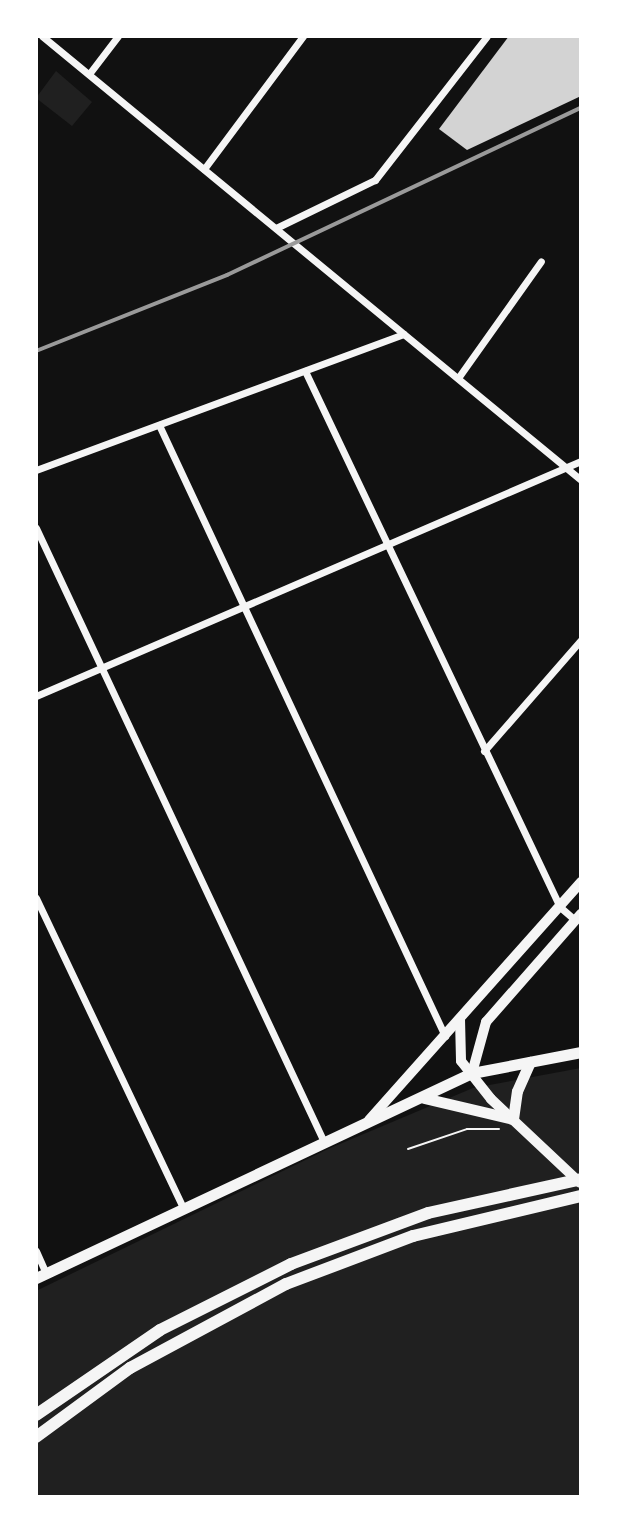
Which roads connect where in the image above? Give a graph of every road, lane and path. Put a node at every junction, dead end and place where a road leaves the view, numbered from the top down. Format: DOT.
graph roads {
  1 [pos="42,36"];
  2 [pos="118,36"];
  3 [pos="303,36"];
  4 [pos="487,36"];
  5 [pos="89,74"];
  6 [pos="204,169"];
  7 [pos="276,228"];
  8 [pos="541,261"];
  9 [pos="404,334"];
  10 [pos="305,371"];
  11 [pos="458,378"];
  12 [pos="159,425"];
  13 [pos="581,461"];
  14 [pos="566,468"];
  15 [pos="36,470"];
  16 [pos="581,480"];
  17 [pos="36,528"];
  18 [pos="385,546"];
  19 [pos="243,609"];
  20 [pos="581,640"];
  21 [pos="102,669"];
  22 [pos="36,696"];
  23 [pos="484,751"];
  24 [pos="581,882"];
  25 [pos="36,898"];
  26 [pos="560,907"];
  27 [pos="578,917"];
  28 [pos="460,1019"];
  29 [pos="445,1036"];
  30 [pos="581,1052"];
  31 [pos="530,1062"];
  32 [pos="472,1073"];
  33 [pos="423,1098"];
  34 [pos="513,1119"];
  35 [pos="365,1125"];
  36 [pos="499,1129"];
  37 [pos="325,1144"];
  38 [pos="408,1149"];
  39 [pos="581,1182"];
  40 [pos="581,1196"];
  41 [pos="184,1209"];
  42 [pos="36,1251"];
  43 [pos="41,1276"];
  44 [pos="36,1415"];
  45 [pos="36,1437"];
  1 -- 5 [label="street"];
  2 -- 5 [label="street"];
  3 -- 6 [label="street"];
  4 -- 7 [label="street"];
  5 -- 6 [label="street"];
  6 -- 7 [label="street"];
  7 -- 9 [label="street"];
  8 -- 11 [label="street"];
  9 -- 10 [label="street"];
  9 -- 11 [label="street"];
  10 -- 12 [label="street"];
  10 -- 18 [label="street"];
  11 -- 14 [label="street"];
  12 -- 15 [label="street"];
  12 -- 19 [label="street"];
  13 -- 14 [label="street"];
  14 -- 16 [label="street"];
  14 -- 18 [label="street"];
  17 -- 21 [label="street"];
  18 -- 19 [label="street"];
  18 -- 23 [label="street"];
  19 -- 21 [label="street"];
  19 -- 29 [label="street"];
  20 -- 23 [label="street"];
  21 -- 22 [label="street"];
  21 -- 37 [label="street"];
  23 -- 26 [label="street"];
  24 -- 26 [label="main road"];
  25 -- 41 [label="street"];
  26 -- 27 [label="street"];
  26 -- 28 [label="main road"];
  27 -- 32 [label="main road"];
  28 -- 29 [label="main road"];
  28 -- 32 [label="main road"];
  29 -- 35 [label="main road"];
  30 -- 31 [label="main road"];
  31 -- 32 [label="main road"];
  31 -- 34 [label="main road"];
  32 -- 33 [label="main road"];
  32 -- 34 [label="main road"];
  33 -- 34 [label="main road"];
  33 -- 35 [label="main road"];
  34 -- 39 [label="main road"];
  35 -- 37 [label="main road"];
  36 -- 38 [label="path"];
  37 -- 41 [label="main road"];
  39 -- 44 [label="highway"];
  40 -- 45 [label="highway"];
  41 -- 43 [label="main road"];
  42 -- 43 [label="street"];
}
